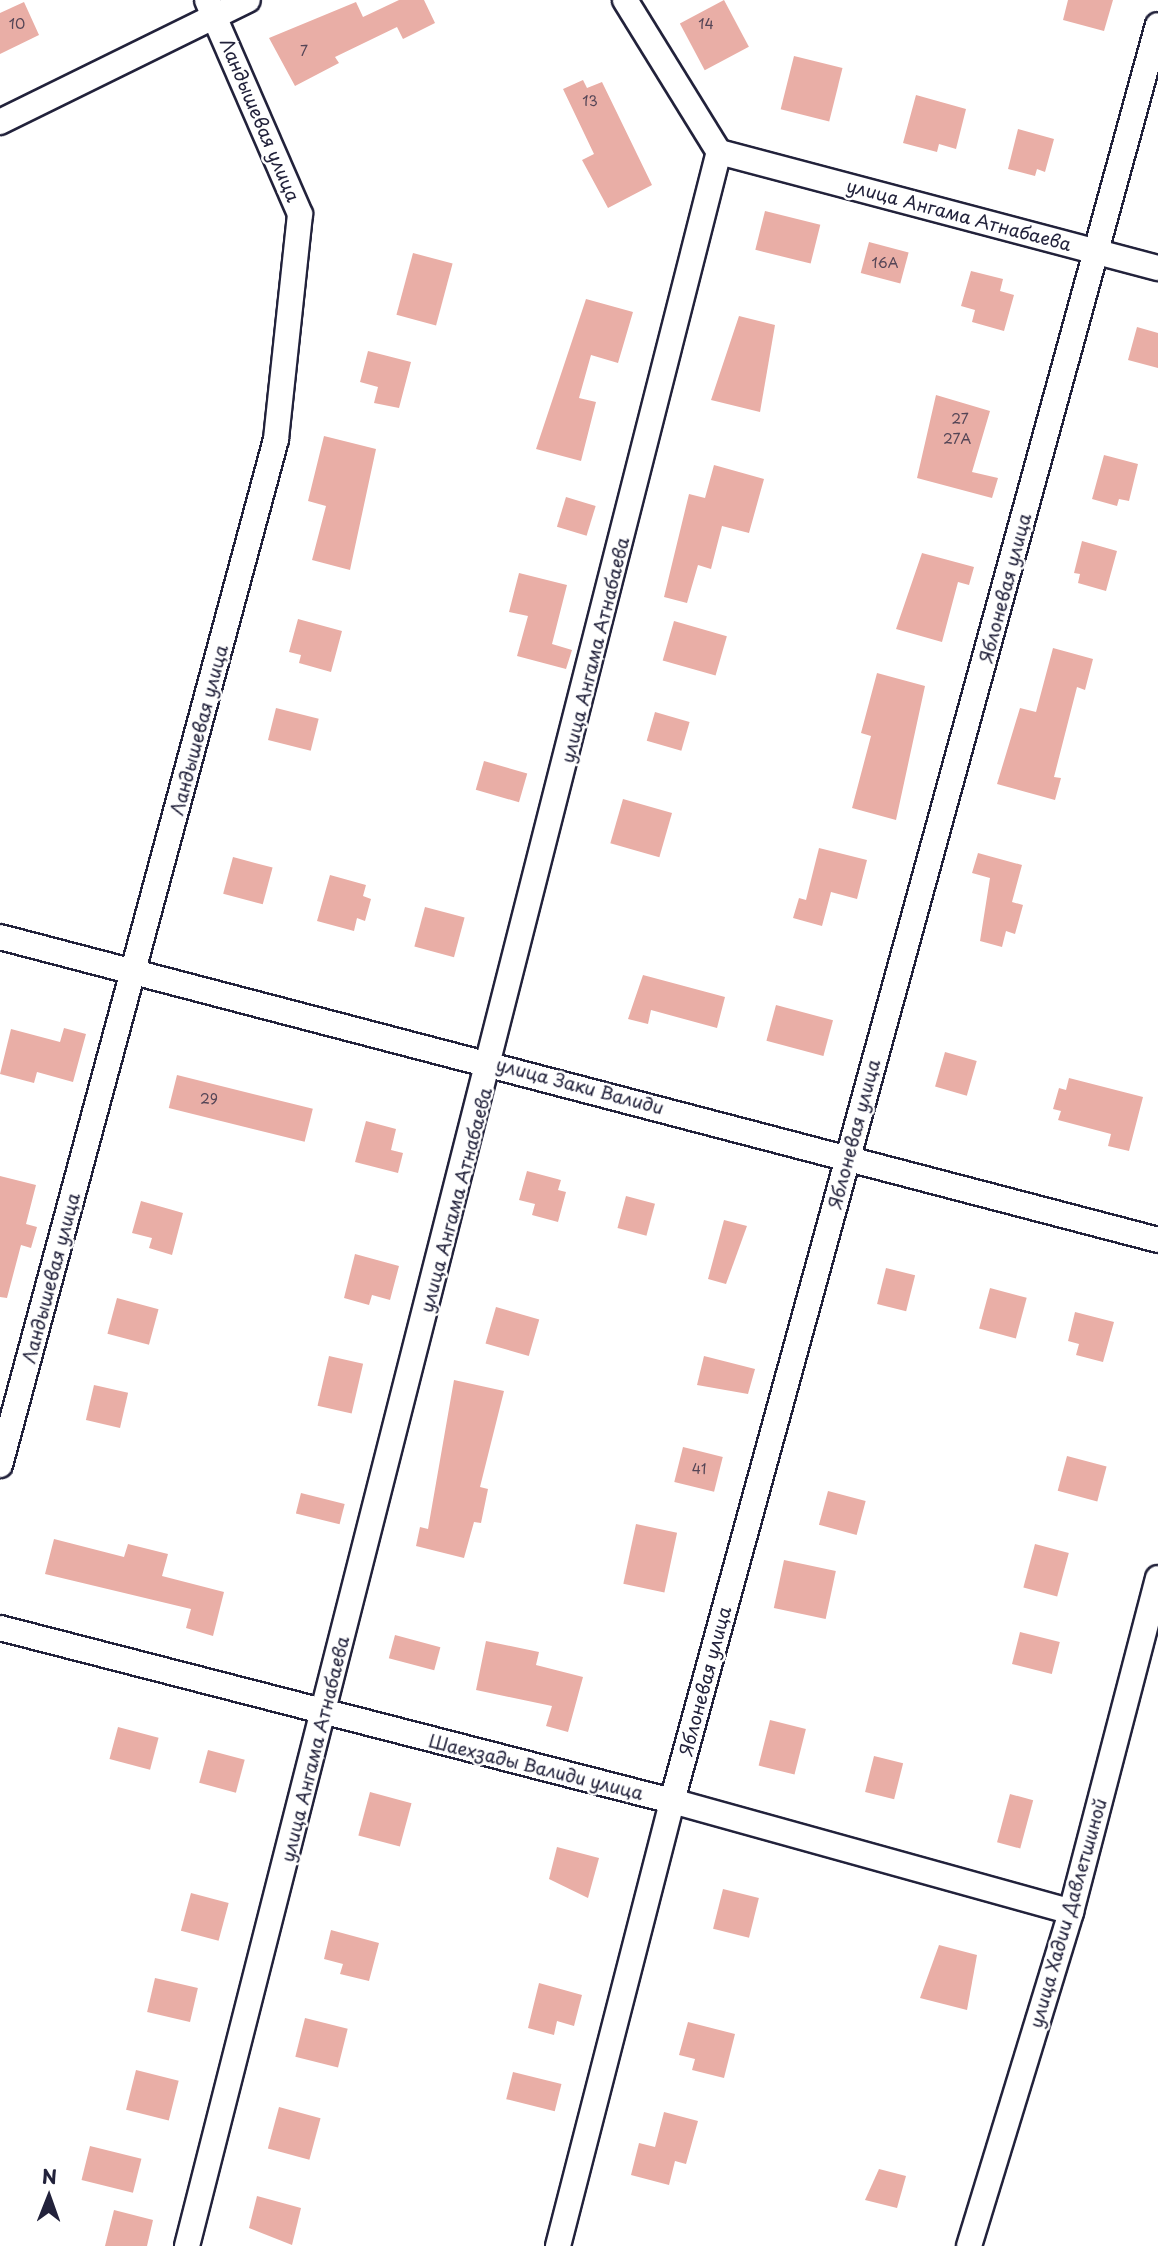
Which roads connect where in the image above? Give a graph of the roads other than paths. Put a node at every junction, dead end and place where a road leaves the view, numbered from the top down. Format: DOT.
graph roads {
  1 [pos="248,0"];
  2 [pos="625,0"];
  3 [pos="211,8"];
  4 [pos="1158,25"];
  5 [pos="0,122"];
  6 [pos="719,152"];
  7 [pos="1097,252"];
  8 [pos="1158,268"];
  9 [pos="0,937"];
  10 [pos="134,973"];
  11 [pos="492,1062"];
  12 [pos="848,1157"];
  13 [pos="1158,1240"];
  14 [pos="0,1465"];
  15 [pos="1158,1578"];
  16 [pos="0,1628"];
  17 [pos="325,1714"];
  18 [pos="672,1801"];
  19 [pos="1071,1912"];
  20 [pos="187,2246"];
  21 [pos="558,2246"];
  22 [pos="969,2246"];
  1 -- 3 [label="street"];
  2 -- 6 [label="street"];
  3 -- 5 [label="street"];
  3 -- 10 [label="street, Ландышевая улица"];
  4 -- 7 [label="street, Яблоневая улица"];
  6 -- 7 [label="street, улица Ангама Атнабаева"];
  6 -- 11 [label="street, улица Ангама Атнабаева"];
  7 -- 8 [label="street, улица Ангама Атнабаева"];
  7 -- 12 [label="street, Яблоневая улица"];
  9 -- 10 [label="street, улица Заки Валиди"];
  10 -- 11 [label="street, улица Заки Валиди"];
  10 -- 14 [label="street, Ландышевая улица"];
  11 -- 12 [label="street, улица Заки Валиди"];
  11 -- 17 [label="street, улица Ангама Атнабаева"];
  12 -- 13 [label="street, улица Заки Валиди"];
  12 -- 18 [label="street, Яблоневая улица"];
  15 -- 19 [label="street, улица Хадии Давлетшиной"];
  16 -- 17 [label="street, Шаехзады Валиди улица"];
  17 -- 18 [label="street, Шаехзады Валиди улица"];
  17 -- 20 [label="street, улица Ангама Атнабаева"];
  18 -- 19 [label="street, Шаехзады Валиди улица"];
  18 -- 21 [label="street, Яблоневая улица"];
  19 -- 22 [label="street, улица Хадии Давлетшиной"];
}
